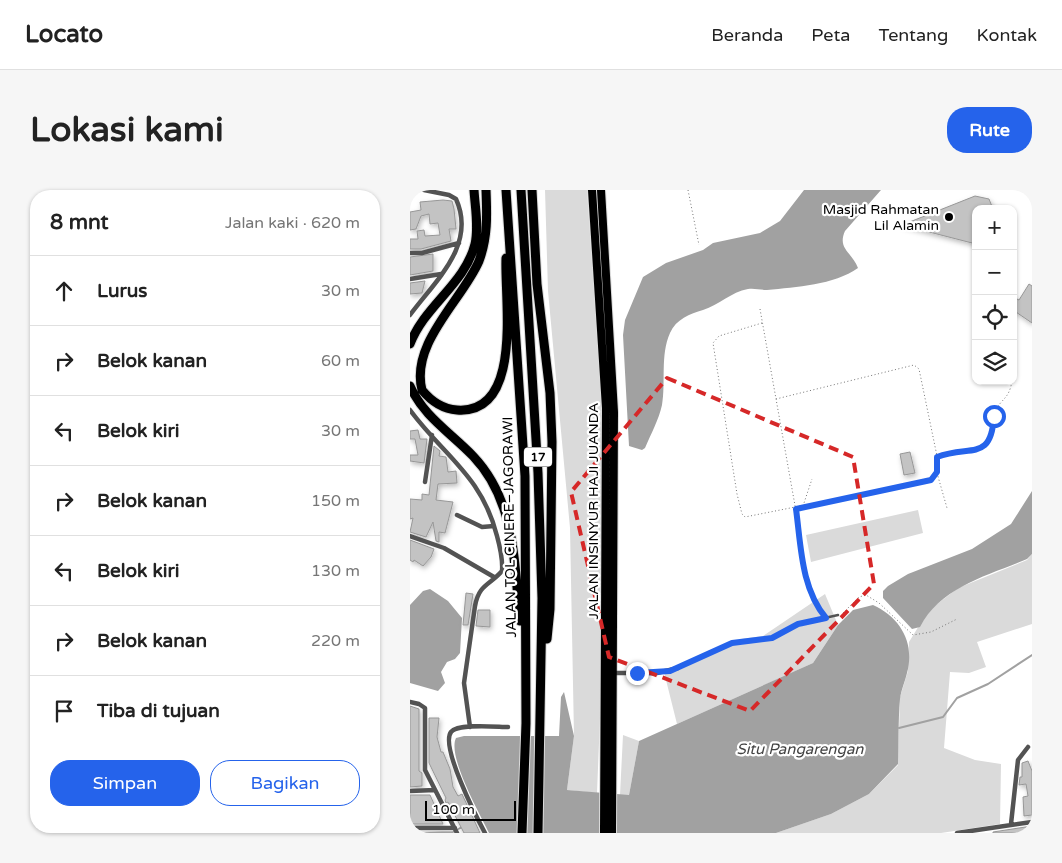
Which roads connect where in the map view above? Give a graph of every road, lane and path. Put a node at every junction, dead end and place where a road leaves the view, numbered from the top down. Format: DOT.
graph roads {
  1 [pos="424,190"];
  2 [pos="474,190"];
  3 [pos="486,190"];
  4 [pos="506,190"];
  5 [pos="521,190"];
  6 [pos="532,190"];
  7 [pos="592,190"];
  8 [pos="601,190"];
  9 [pos="688,190"];
  10 [pos="508,215"];
  11 [pos="459,243"];
  12 [pos="699,245"];
  13 [pos="410,253"];
  14 [pos="441,274"];
  15 [pos="410,280"];
  16 [pos="760,309"];
  17 [pos="410,315"];
  18 [pos="762,323"];
  19 [pos="410,344"];
  20 [pos="1011,385"];
  21 [pos="410,386"];
  22 [pos="776,399"];
  23 [pos="410,410"];
  24 [pos="432,435"];
  25 [pos="937,457"];
  26 [pos="937,472"];
  27 [pos="812,479"];
  28 [pos="425,482"];
  29 [pos="803,507"];
  30 [pos="947,508"];
  31 [pos="796,509"];
  32 [pos="457,515"];
  33 [pos="494,526"];
  34 [pos="799,532"];
  35 [pos="410,536"];
  36 [pos="494,577"];
  37 [pos="615,611"];
  38 [pos="606,612"];
  39 [pos="838,615"];
  40 [pos="826,618"];
  41 [pos="957,619"];
  42 [pos="678,668"];
  43 [pos="526,671"];
  44 [pos="614,674"];
  45 [pos="542,682"];
  46 [pos="410,702"];
  47 [pos="470,727"];
  48 [pos="508,727"];
  49 [pos="1028,747"];
  50 [pos="435,790"];
  51 [pos="410,791"];
  52 [pos="1032,822"];
  53 [pos="1011,824"];
  54 [pos="410,828"];
  55 [pos="456,831"];
  56 [pos="486,833"];
  57 [pos="522,833"];
  58 [pos="538,833"];
  59 [pos="604,833"];
  60 [pos="612,833"];
  61 [pos="958,833"];
  1 -- 11 [label="street"];
  2 -- 19 [label="highway"];
  3 -- 10 [label="highway"];
  4 -- 10 [label="highway, JALAN TOL CINERE–JAGORAWI / 17"];
  5 -- 45 [label="highway, JALAN TOL CINERE–JAGORAWI / 17"];
  6 -- 45 [label="highway"];
  7 -- 38 [label="highway, JALAN INSINYUR HAJI JUANDA"];
  8 -- 37 [label="highway, JALAN INSINYUR HAJI JUANDA"];
  9 -- 12 [label="path"];
  10 -- 43 [label="highway, JALAN TOL CINERE–JAGORAWI / 17"];
  11 -- 13 [label="street"];
  11 -- 14 [label="street"];
  14 -- 15 [label="street"];
  14 -- 17 [label="street"];
  16 -- 18 [label="path"];
  18 -- 22 [label="path"];
  18 -- 31 [label="path"];
  20 -- 25 [label="path"];
  21 -- 43 [label="highway"];
  22 -- 25 [label="path"];
  22 -- 31 [label="path"];
  23 -- 24 [label="street"];
  24 -- 28 [label="street"];
  24 -- 33 [label="street"];
  25 -- 26 [label="path"];
  26 -- 29 [label="path"];
  26 -- 30 [label="path"];
  27 -- 29 [label="path"];
  29 -- 31 [label="path"];
  31 -- 34 [label="path"];
  32 -- 33 [label="street"];
  33 -- 36 [label="street"];
  34 -- 40 [label="lane"];
  35 -- 36 [label="street"];
  36 -- 47 [label="street"];
  37 -- 38 [label="highway"];
  37 -- 44 [label="highway, JALAN INSINYUR HAJI JUANDA"];
  38 -- 59 [label="highway, JALAN INSINYUR HAJI JUANDA"];
  39 -- 40 [label="lane"];
  39 -- 41 [label="path"];
  40 -- 42 [label="lane"];
  42 -- 44 [label="street"];
  43 -- 57 [label="highway, JALAN TOL CINERE–JAGORAWI / 17"];
  44 -- 60 [label="highway, JALAN INSINYUR HAJI JUANDA"];
  45 -- 58 [label="highway, JALAN TOL CINERE–JAGORAWI / 17"];
  46 -- 50 [label="street"];
  47 -- 48 [label="street"];
  47 -- 56 [label="street"];
  49 -- 53 [label="street"];
  50 -- 51 [label="street"];
  50 -- 55 [label="street"];
  52 -- 53 [label="street"];
  53 -- 61 [label="street"];
  54 -- 55 [label="street"];
}
